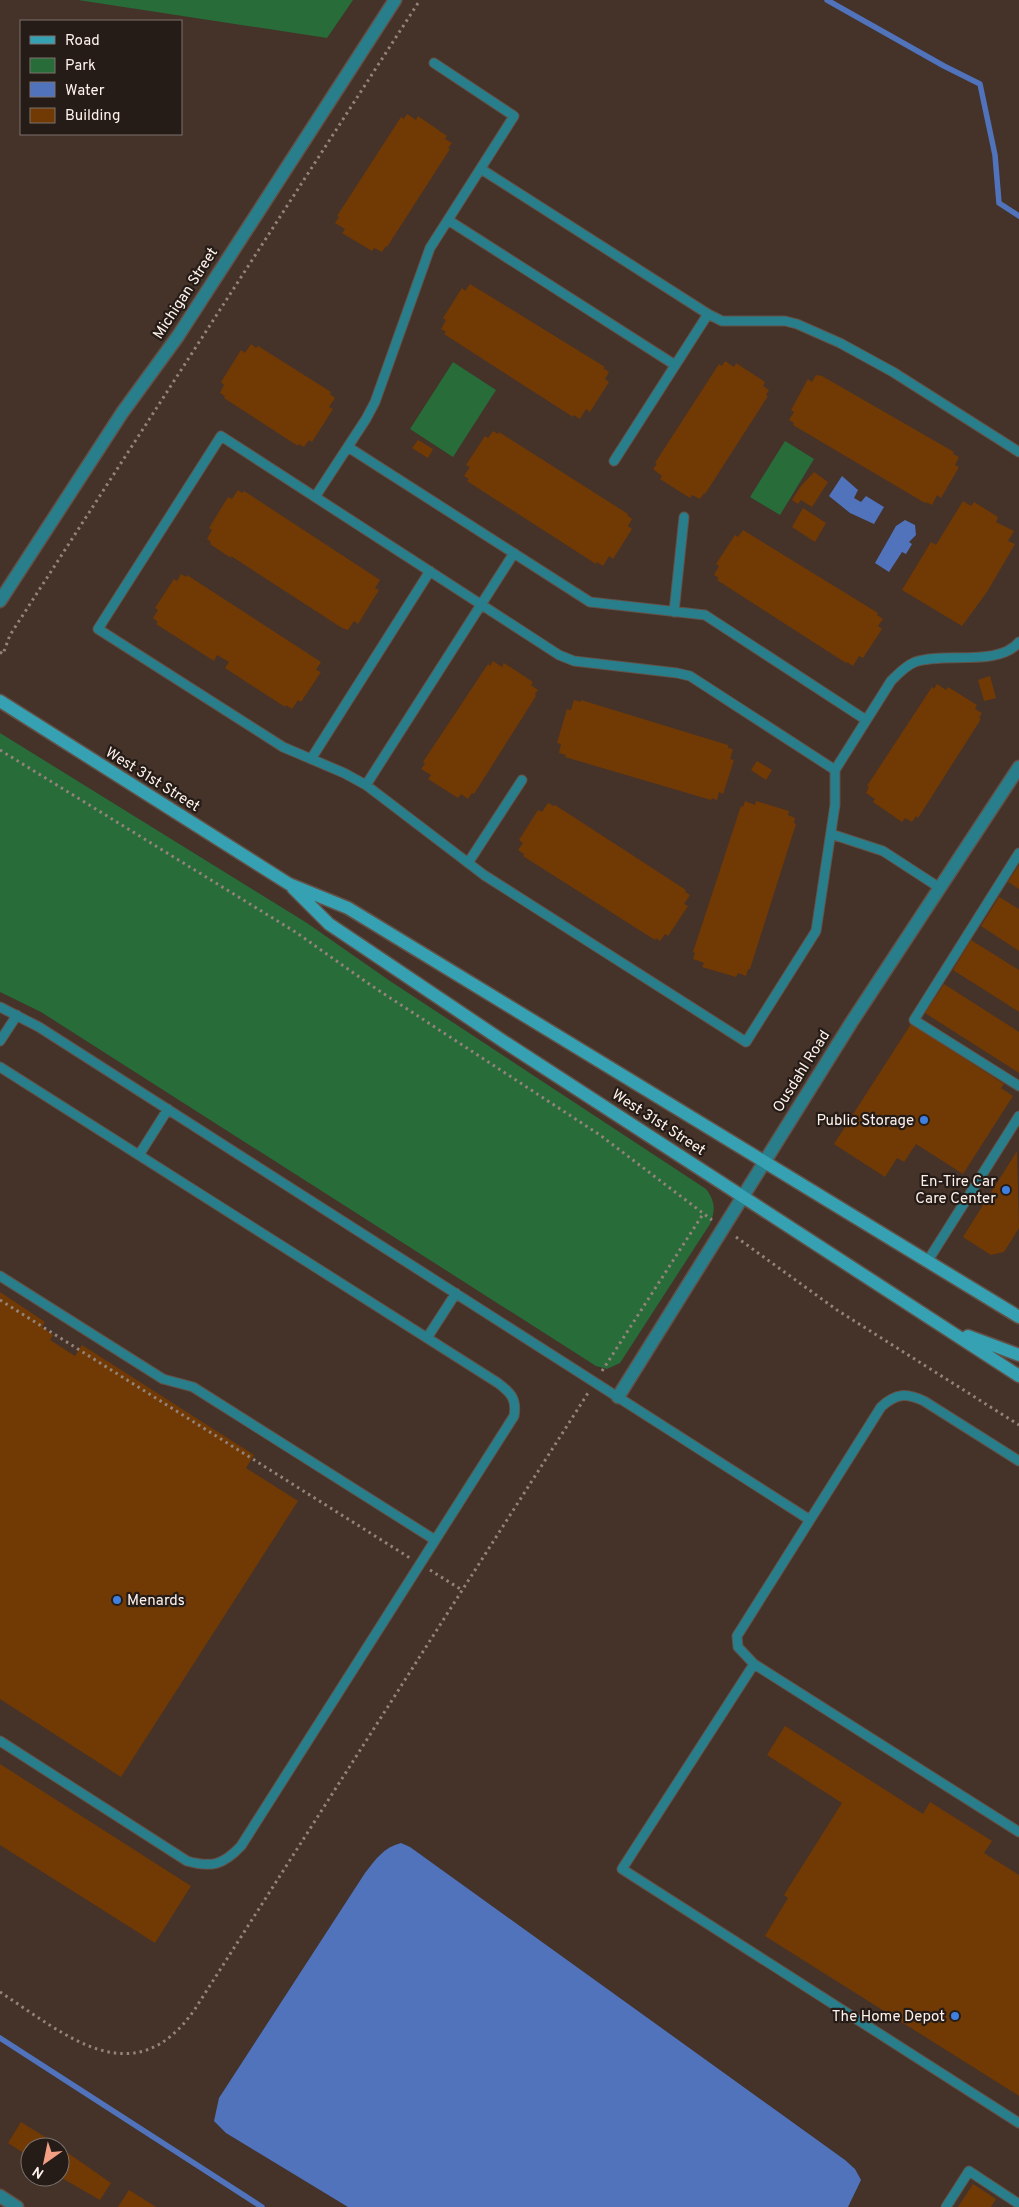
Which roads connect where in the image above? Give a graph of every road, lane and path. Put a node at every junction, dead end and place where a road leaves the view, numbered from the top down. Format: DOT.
graph roads {
  1 [pos="395,0"];
  2 [pos="420,0"];
  3 [pos="434,63"];
  4 [pos="481,169"];
  5 [pos="448,220"];
  6 [pos="708,314"];
  7 [pos="675,365"];
  8 [pos="348,447"];
  9 [pos="1019,452"];
  10 [pos="614,462"];
  11 [pos="315,497"];
  12 [pos="684,516"];
  13 [pos="514,554"];
  14 [pos="430,571"];
  15 [pos="0,601"];
  16 [pos="482,604"];
  17 [pos="674,612"];
  18 [pos="1019,642"];
  19 [pos="0,652"];
  20 [pos="0,701"];
  21 [pos="866,720"];
  22 [pos="0,750"];
  23 [pos="312,759"];
  24 [pos="1019,767"];
  25 [pos="835,770"];
  26 [pos="522,780"];
  27 [pos="366,786"];
  28 [pos="831,834"];
  29 [pos="1019,853"];
  30 [pos="468,863"];
  31 [pos="290,884"];
  32 [pos="940,888"];
  33 [pos="0,1007"];
  34 [pos="16,1015"];
  35 [pos="0,1041"];
  36 [pos="0,1067"];
  37 [pos="1019,1086"];
  38 [pos="168,1109"];
  39 [pos="1019,1116"];
  40 [pos="139,1155"];
  41 [pos="765,1163"];
  42 [pos="744,1196"];
  43 [pos="745,1244"];
  44 [pos="927,1262"];
  45 [pos="0,1276"];
  46 [pos="456,1293"];
  47 [pos="0,1300"];
  48 [pos="1019,1317"];
  49 [pos="949,1330"];
  50 [pos="427,1338"];
  51 [pos="1019,1355"];
  52 [pos="1019,1376"];
  53 [pos="595,1382"];
  54 [pos="618,1397"];
  55 [pos="1019,1426"];
  56 [pos="1019,1461"];
  57 [pos="810,1520"];
  58 [pos="435,1540"];
  59 [pos="420,1564"];
  60 [pos="462,1590"];
  61 [pos="754,1664"];
  62 [pos="0,1742"];
  63 [pos="1019,1832"];
  64 [pos="0,1992"];
  65 [pos="1019,2122"];
  66 [pos="0,2196"];
  67 [pos="1017,2205"];
  68 [pos="17,2207"];
  69 [pos="946,2207"];
  1 -- 15 [label="street, Michigan Street"];
  2 -- 19 [label="path"];
  3 -- 4 [label="lane"];
  4 -- 5 [label="lane"];
  4 -- 6 [label="lane"];
  5 -- 7 [label="lane"];
  5 -- 8 [label="lane"];
  6 -- 7 [label="lane"];
  6 -- 9 [label="lane"];
  7 -- 10 [label="lane"];
  8 -- 11 [label="lane"];
  8 -- 13 [label="lane"];
  11 -- 14 [label="lane"];
  11 -- 23 [label="lane"];
  12 -- 17 [label="lane"];
  13 -- 16 [label="lane"];
  13 -- 17 [label="lane"];
  14 -- 16 [label="lane"];
  14 -- 23 [label="lane"];
  16 -- 25 [label="lane"];
  16 -- 27 [label="lane"];
  17 -- 21 [label="lane"];
  18 -- 21 [label="lane"];
  20 -- 31 [label="main road, West 31st Street"];
  21 -- 25 [label="lane"];
  22 -- 53 [label="path"];
  23 -- 27 [label="lane"];
  24 -- 32 [label="street, Ousdahl Road"];
  25 -- 28 [label="lane"];
  26 -- 30 [label="lane"];
  27 -- 30 [label="lane"];
  28 -- 30 [label="lane"];
  28 -- 32 [label="lane"];
  29 -- 37 [label="lane"];
  31 -- 41 [label="main road, West 31st Street"];
  31 -- 42 [label="main road, West 31st Street"];
  32 -- 41 [label="street, Ousdahl Road"];
  33 -- 34 [label="lane"];
  34 -- 35 [label="lane"];
  34 -- 38 [label="lane"];
  36 -- 40 [label="lane"];
  38 -- 40 [label="lane"];
  38 -- 46 [label="lane"];
  39 -- 44 [label="lane"];
  40 -- 50 [label="lane"];
  41 -- 42 [label="street, Ousdahl Road"];
  41 -- 44 [label="main road, West 31st Street"];
  42 -- 49 [label="main road, West 31st Street"];
  42 -- 54 [label="street, Ousdahl Road"];
  43 -- 55 [label="path"];
  44 -- 48 [label="main road, West 31st Street"];
  45 -- 58 [label="lane"];
  46 -- 50 [label="lane"];
  46 -- 53 [label="lane"];
  47 -- 59 [label="path"];
  49 -- 51 [label="main road"];
  49 -- 52 [label="main road, West 31st Street"];
  50 -- 58 [label="lane"];
  53 -- 54 [label="lane"];
  53 -- 60 [label="path"];
  54 -- 57 [label="lane"];
  56 -- 57 [label="lane"];
  57 -- 61 [label="lane"];
  58 -- 59 [label="lane"];
  59 -- 60 [label="path"];
  59 -- 62 [label="lane"];
  60 -- 64 [label="path"];
  61 -- 63 [label="lane"];
  61 -- 65 [label="lane"];
  66 -- 68 [label="street"];
  67 -- 69 [label="lane"];
}
